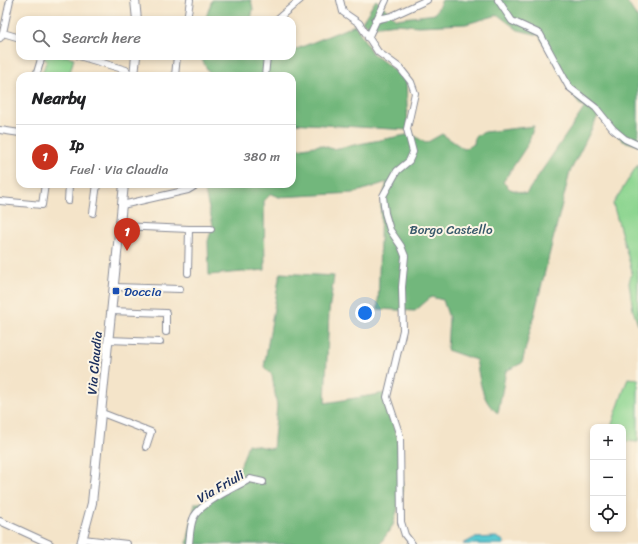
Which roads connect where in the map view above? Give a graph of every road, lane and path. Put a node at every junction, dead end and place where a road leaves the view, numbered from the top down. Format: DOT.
graph roads {
  1 [pos="10,0"];
  2 [pos="135,0"];
  3 [pos="190,0"];
  4 [pos="300,0"];
  5 [pos="340,0"];
  6 [pos="386,0"];
  7 [pos="427,0"];
  8 [pos="498,0"];
  9 [pos="137,16"];
  10 [pos="188,16"];
  11 [pos="281,16"];
  12 [pos="375,20"];
  13 [pos="2,36"];
  14 [pos="16,38"];
  15 [pos="368,38"];
  16 [pos="41,60"];
  17 [pos="92,60"];
  18 [pos="136,60"];
  19 [pos="177,60"];
  20 [pos="266,60"];
  21 [pos="135,66"];
  22 [pos="126,70"];
  23 [pos="37,72"];
  24 [pos="128,72"];
  25 [pos="134,72"];
  26 [pos="175,72"];
  27 [pos="265,72"];
  28 [pos="0,130"];
  29 [pos="16,132"];
  30 [pos="638,145"];
  31 [pos="44,188"];
  32 [pos="70,188"];
  33 [pos="96,188"];
  34 [pos="124,188"];
  35 [pos="191,188"];
  36 [pos="0,201"];
  37 [pos="68,201"];
  38 [pos="122,206"];
  39 [pos="93,212"];
  40 [pos="120,226"];
  41 [pos="189,229"];
  42 [pos="211,229"];
  43 [pos="188,273"];
  44 [pos="114,287"];
  45 [pos="180,289"];
  46 [pos="111,311"];
  47 [pos="166,332"];
  48 [pos="109,340"];
  49 [pos="160,342"];
  50 [pos="102,413"];
  51 [pos="146,447"];
  52 [pos="264,482"];
  53 [pos="0,521"];
  54 [pos="82,541"];
  55 [pos="50,544"];
  56 [pos="127,544"];
  57 [pos="189,544"];
  58 [pos="412,544"];
  1 -- 13 [label="street"];
  2 -- 9 [label="main road"];
  3 -- 10 [label="street"];
  4 -- 11 [label="street"];
  5 -- 15 [label="street"];
  6 -- 12 [label="street"];
  7 -- 12 [label="street"];
  8 -- 30 [label="street"];
  12 -- 15 [label="street"];
  13 -- 14 [label="street"];
  15 -- 58 [label="street"];
  16 -- 23 [label="street"];
  17 -- 22 [label="street"];
  18 -- 21 [label="main road"];
  19 -- 26 [label="street"];
  20 -- 27 [label="street"];
  21 -- 22 [label="street"];
  21 -- 25 [label="main road"];
  22 -- 24 [label="street"];
  28 -- 29 [label="street"];
  31 -- 36 [label="street"];
  32 -- 37 [label="street"];
  33 -- 39 [label="street"];
  34 -- 38 [label="main road, Via Claudia"];
  35 -- 38 [label="street"];
  38 -- 40 [label="main road, Via Claudia"];
  40 -- 41 [label="street"];
  40 -- 44 [label="main road, Via Claudia"];
  41 -- 42 [label="street"];
  41 -- 43 [label="street"];
  44 -- 45 [label="street"];
  44 -- 46 [label="main road, Via Claudia"];
  46 -- 47 [label="street"];
  46 -- 48 [label="main road, Via Claudia"];
  48 -- 49 [label="street"];
  48 -- 50 [label="main road, Via Claudia"];
  50 -- 51 [label="street"];
  50 -- 54 [label="main road, Via Claudia"];
  52 -- 57 [label="street, Via Friuli"];
  53 -- 55 [label="street"];
  54 -- 56 [label="street"];
}
